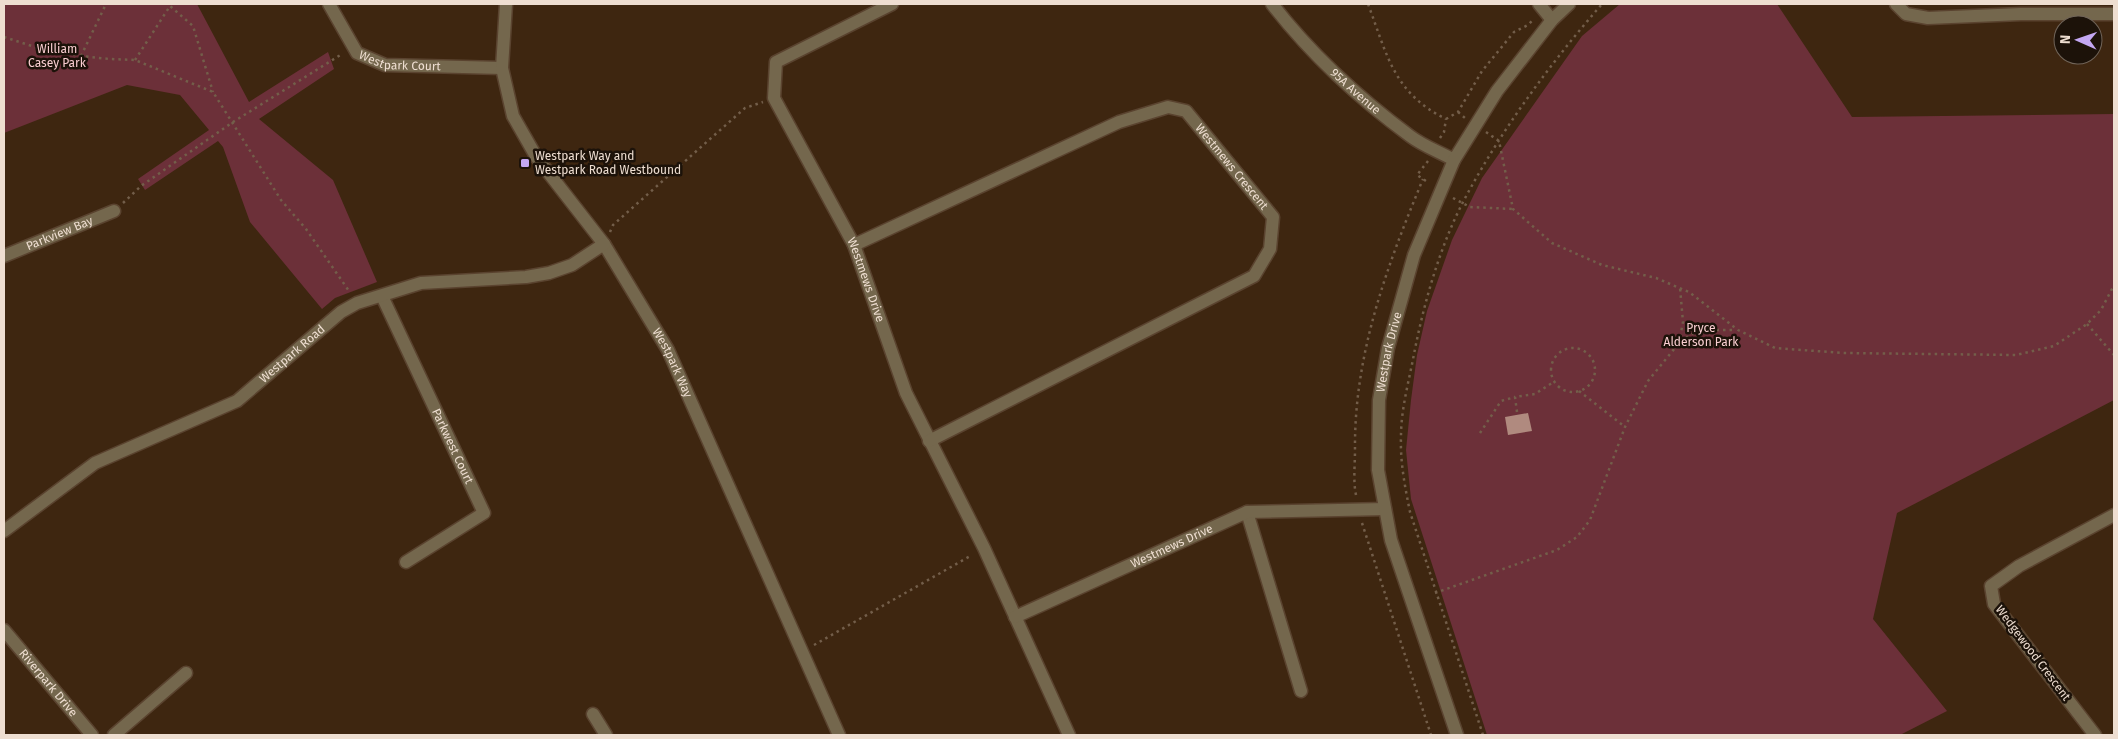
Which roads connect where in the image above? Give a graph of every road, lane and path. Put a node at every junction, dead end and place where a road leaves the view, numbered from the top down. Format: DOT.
graph roads {
  1 [pos="106,4"];
  2 [pos="329,4"];
  3 [pos="506,4"];
  4 [pos="892,4"];
  5 [pos="1272,4"];
  6 [pos="1368,4"];
  7 [pos="1569,4"];
  8 [pos="1602,4"];
  9 [pos="1896,4"];
  10 [pos="169,5"];
  11 [pos="1541,6"];
  12 [pos="2114,14"];
  13 [pos="1552,20"];
  14 [pos="4,37"];
  15 [pos="354,47"];
  16 [pos="81,56"];
  17 [pos="135,60"];
  18 [pos="502,68"];
  19 [pos="213,92"];
  20 [pos="774,98"];
  21 [pos="1458,112"];
  22 [pos="233,122"];
  23 [pos="1476,125"];
  24 [pos="1499,141"];
  25 [pos="1454,160"];
  26 [pos="1423,179"];
  27 [pos="1440,191"];
  28 [pos="1462,204"];
  29 [pos="1513,208"];
  30 [pos="114,211"];
  31 [pos="604,244"];
  32 [pos="854,245"];
  33 [pos="4,256"];
  34 [pos="2114,285"];
  35 [pos="1680,288"];
  36 [pos="382,296"];
  37 [pos="357,303"];
  38 [pos="2087,324"];
  39 [pos="1738,330"];
  40 [pos="1680,343"];
  41 [pos="2114,355"];
  42 [pos="1554,381"];
  43 [pos="1579,391"];
  44 [pos="1516,397"];
  45 [pos="1517,412"];
  46 [pos="1625,427"];
  47 [pos="1480,433"];
  48 [pos="929,440"];
  49 [pos="1385,509"];
  50 [pos="1247,512"];
  51 [pos="2114,515"];
  52 [pos="4,531"];
  53 [pos="984,548"];
  54 [pos="406,562"];
  55 [pos="1435,593"];
  56 [pos="1015,616"];
  57 [pos="4,630"];
  58 [pos="802,652"];
  59 [pos="186,673"];
  60 [pos="1301,691"];
  61 [pos="593,714"];
  62 [pos="92,735"];
  63 [pos="114,735"];
  64 [pos="606,735"];
  65 [pos="839,735"];
  66 [pos="1069,735"];
  67 [pos="1457,735"];
  68 [pos="1483,735"];
  69 [pos="2095,735"];
  1 -- 16 [label="path"];
  2 -- 15 [label="street, Westpark Court"];
  3 -- 18 [label="street, Westpark Way"];
  4 -- 20 [label="street"];
  5 -- 25 [label="street, 95A Avenue"];
  6 -- 21 [label="path"];
  7 -- 13 [label="street, Westpark Drive"];
  8 -- 24 [label="path"];
  9 -- 12 [label="street"];
  10 -- 17 [label="path"];
  10 -- 19 [label="path"];
  11 -- 13 [label="street"];
  11 -- 21 [label="path"];
  13 -- 23 [label="street, Westpark Drive"];
  14 -- 16 [label="path"];
  15 -- 18 [label="street, Westpark Court"];
  15 -- 22 [label="path"];
  16 -- 17 [label="path"];
  17 -- 19 [label="path"];
  18 -- 31 [label="street, Westpark Way"];
  19 -- 22 [label="path"];
  20 -- 31 [label="path"];
  20 -- 32 [label="street, Westmews Drive"];
  21 -- 23 [label="path"];
  22 -- 30 [label="path"];
  22 -- 37 [label="path"];
  23 -- 24 [label="path"];
  23 -- 25 [label="street, Westpark Drive"];
  24 -- 28 [label="path"];
  24 -- 29 [label="path"];
  25 -- 27 [label="street, Westpark Drive"];
  26 -- 27 [label="path"];
  27 -- 28 [label="path"];
  27 -- 49 [label="street, Westpark Drive"];
  28 -- 29 [label="path"];
  28 -- 55 [label="path"];
  29 -- 35 [label="path"];
  30 -- 33 [label="street, Parkview Bay"];
  31 -- 36 [label="street, Westpark Road"];
  31 -- 58 [label="street, Westpark Way"];
  32 -- 48 [label="street, Westmews Drive"];
  32 -- 48 [label="street, Westmews Crescent"];
  34 -- 38 [label="path"];
  35 -- 39 [label="path"];
  35 -- 40 [label="path"];
  36 -- 37 [label="street, Westpark Road"];
  36 -- 54 [label="street, Parkwest Court"];
  37 -- 52 [label="street, Westpark Road"];
  38 -- 39 [label="path"];
  38 -- 41 [label="path"];
  39 -- 40 [label="path"];
  40 -- 46 [label="path"];
  42 -- 43 [label="path"];
  42 -- 43 [label="path"];
  42 -- 44 [label="path"];
  43 -- 46 [label="path"];
  44 -- 45 [label="path"];
  44 -- 47 [label="path"];
  46 -- 55 [label="path"];
  48 -- 53 [label="street, Westmews Drive"];
  49 -- 50 [label="street, Westmews Drive"];
  49 -- 67 [label="street, Westpark Drive"];
  50 -- 56 [label="street, Westmews Drive"];
  50 -- 60 [label="street"];
  51 -- 69 [label="street, Wedgewood Crescent"];
  53 -- 56 [label="street, Westmews Drive"];
  53 -- 58 [label="path"];
  55 -- 68 [label="path"];
  56 -- 66 [label="street, Westmews Drive"];
  57 -- 62 [label="street, Riverpark Drive"];
  58 -- 65 [label="street, Westpark Way"];
  59 -- 63 [label="street"];
  61 -- 64 [label="street"];
}
